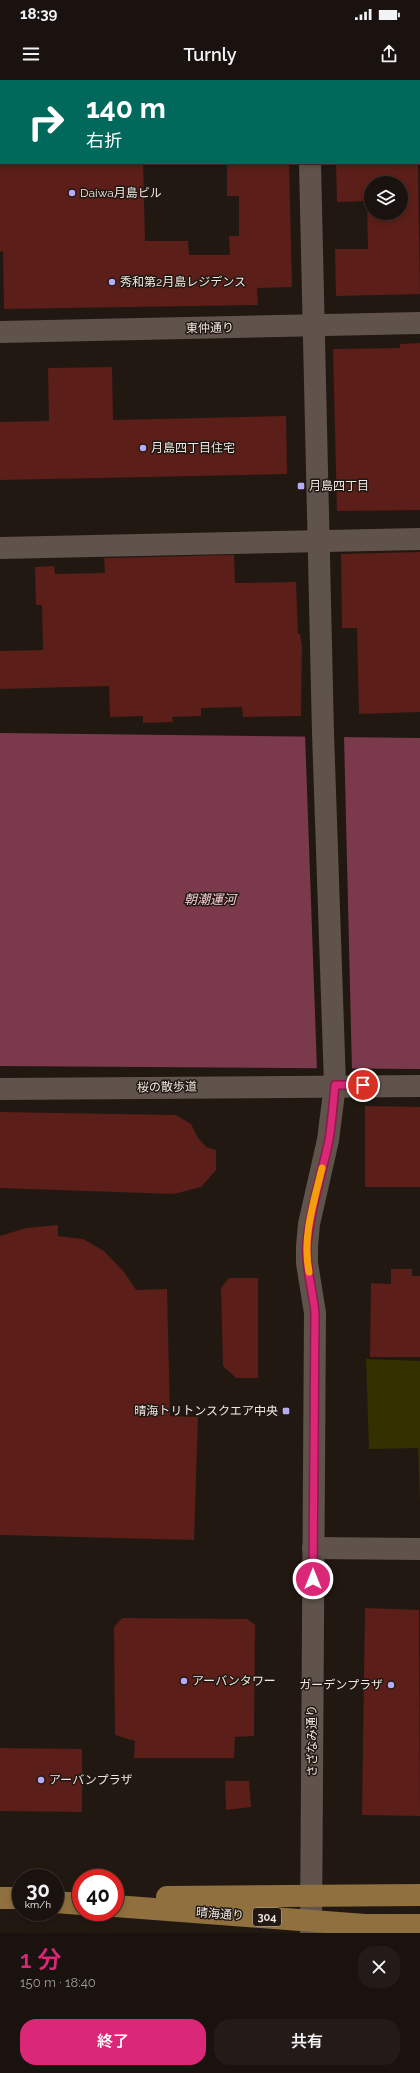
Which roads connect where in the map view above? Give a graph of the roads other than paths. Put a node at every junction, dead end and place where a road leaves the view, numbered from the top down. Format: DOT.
graph roads {
  1 [pos="310,164"];
  2 [pos="420,323"];
  3 [pos="314,325"];
  4 [pos="0,332"];
  5 [pos="420,539"];
  6 [pos="318,541"];
  7 [pos="0,548"];
  8 [pos="335,1081"];
  9 [pos="420,1086"];
  10 [pos="0,1089"];
  11 [pos="313,1548"];
  12 [pos="420,1549"];
  13 [pos="420,1895"];
  14 [pos="311,1896"];
  15 [pos="124,1897"];
  16 [pos="124,1907"];
  17 [pos="420,1925"];
  18 [pos="311,1927"];
  1 -- 3 [label="street, さざなみ通り"];
  2 -- 3 [label="street, 東仲通り"];
  3 -- 4 [label="street, 東仲通り"];
  3 -- 6 [label="street, さざなみ通り"];
  5 -- 6 [label="street"];
  6 -- 7 [label="street"];
  6 -- 8 [label="street, さざなみ通り"];
  8 -- 9 [label="street, 桜の散歩道"];
  8 -- 10 [label="street, 桜の散歩道"];
  8 -- 11 [label="street, さざなみ通り"];
  11 -- 12 [label="street"];
  11 -- 14 [label="street, さざなみ通り"];
  13 -- 14 [label="main road, 晴海通り / 304"];
  14 -- 15 [label="main road, 晴海通り / 304"];
  14 -- 18 [label="street, さざなみ通り"];
  16 -- 18 [label="main road, 晴海通り / 304"];
  17 -- 18 [label="main road, 晴海通り / 304"];
}
